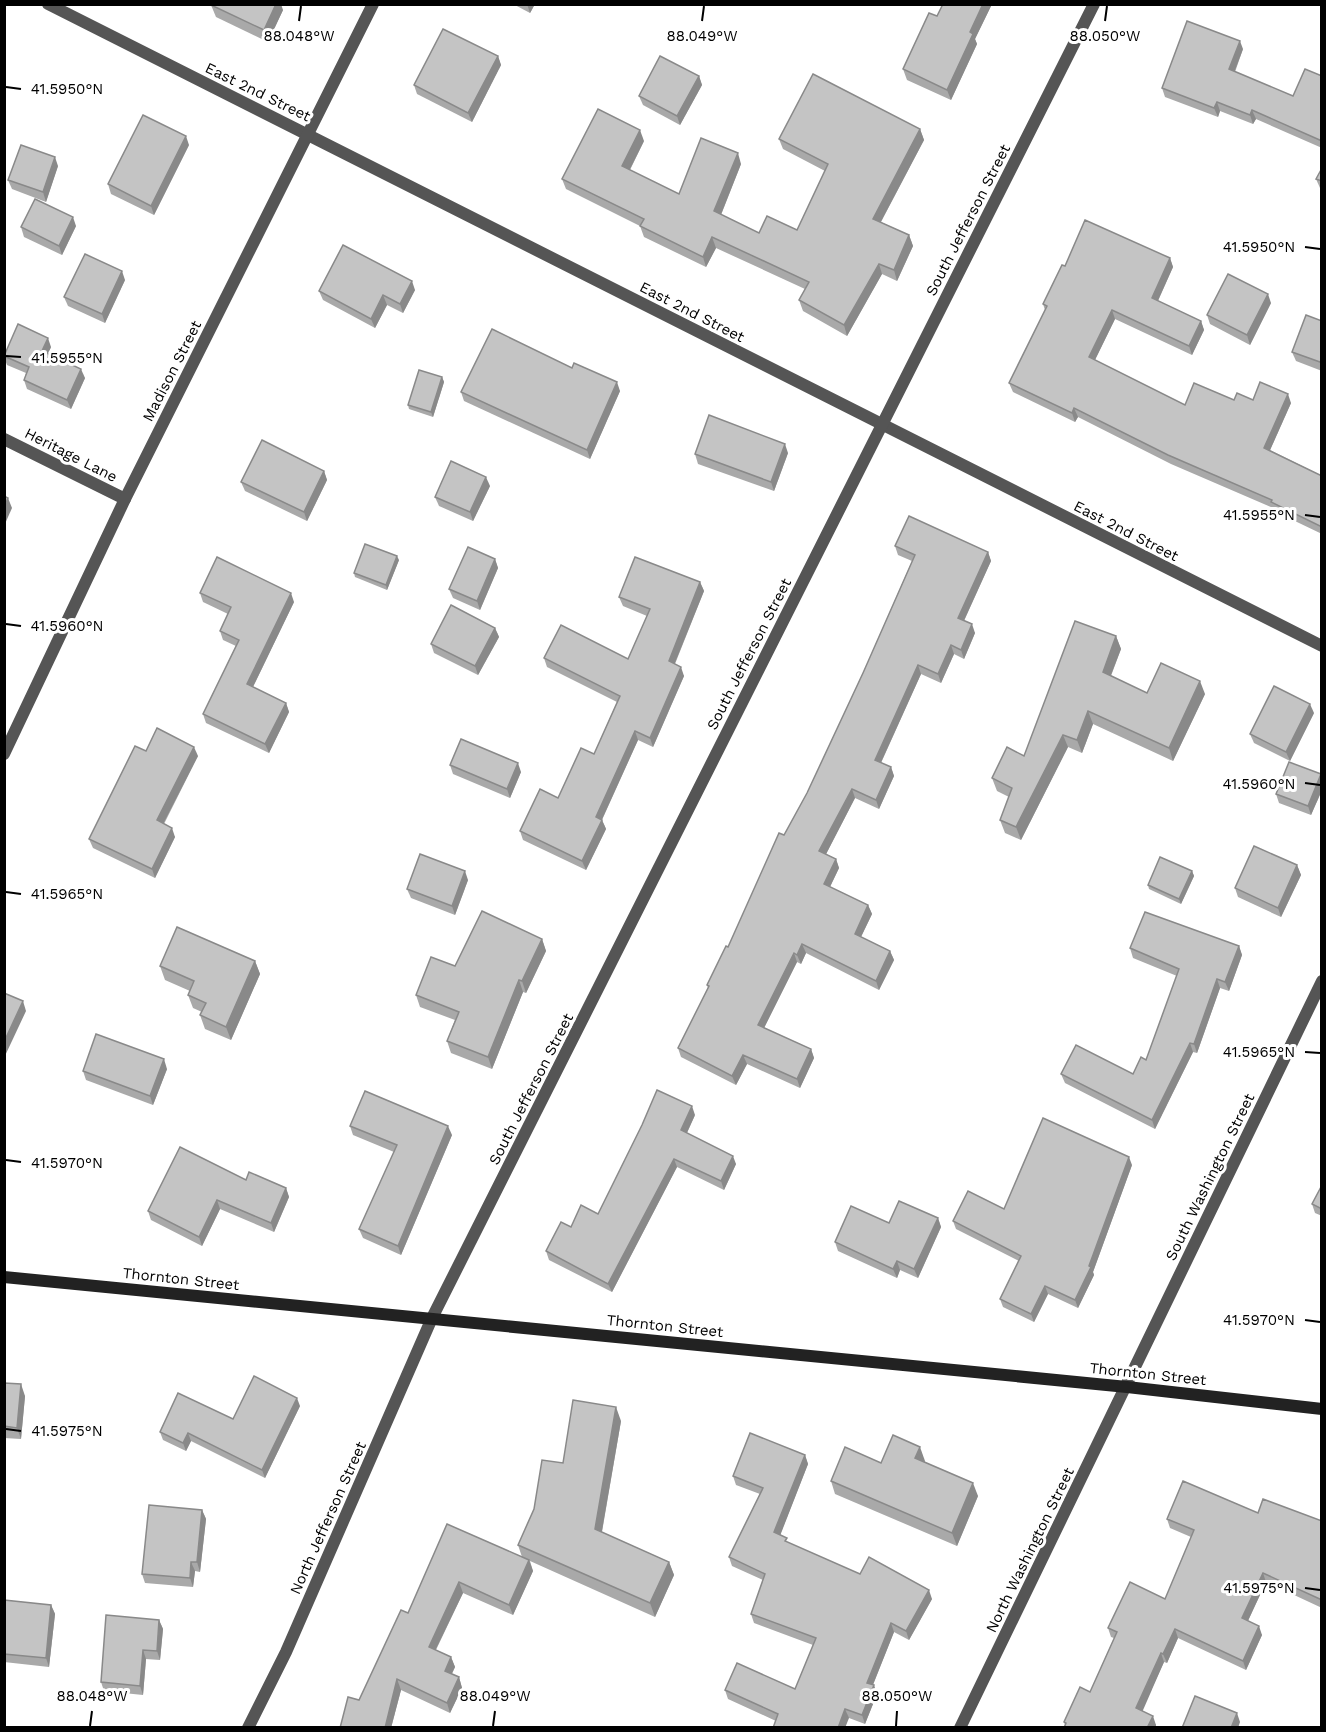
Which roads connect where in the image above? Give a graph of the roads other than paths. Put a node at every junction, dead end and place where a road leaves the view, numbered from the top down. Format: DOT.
graph roads {
  1 [pos="48,4"];
  2 [pos="373,4"];
  3 [pos="1094,4"];
  4 [pos="308,134"];
  5 [pos="881,424"];
  6 [pos="4,439"];
  7 [pos="125,499"];
  8 [pos="1322,646"];
  9 [pos="4,754"];
  10 [pos="1322,981"];
  11 [pos="4,1277"];
  12 [pos="432,1318"];
  13 [pos="1126,1387"];
  14 [pos="1322,1409"];
  15 [pos="248,1728"];
  16 [pos="960,1728"];
  1 -- 4 [label="street, East 2nd Street"];
  2 -- 4 [label="street, Madison Street"];
  3 -- 5 [label="street, South Jefferson Street"];
  4 -- 5 [label="street, East 2nd Street"];
  4 -- 7 [label="street, Madison Street"];
  5 -- 8 [label="street, East 2nd Street"];
  5 -- 12 [label="street, South Jefferson Street"];
  6 -- 7 [label="street, Heritage Lane"];
  7 -- 9 [label="street, Madison Street"];
  10 -- 13 [label="street, South Washington Street"];
  11 -- 12 [label="street, Thornton Street"];
  12 -- 13 [label="street, Thornton Street"];
  12 -- 15 [label="street, North Jefferson Street"];
  13 -- 14 [label="street, Thornton Street"];
  13 -- 16 [label="street, North Washington Street"];
}
